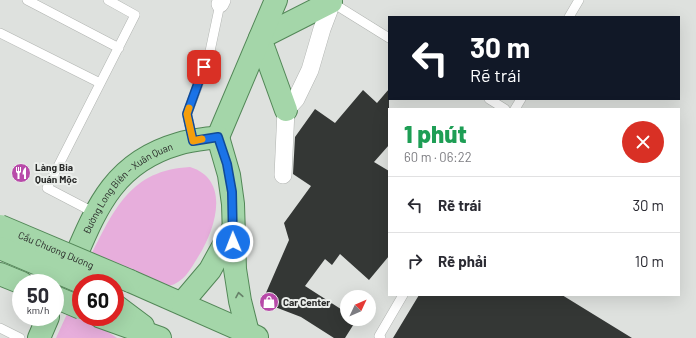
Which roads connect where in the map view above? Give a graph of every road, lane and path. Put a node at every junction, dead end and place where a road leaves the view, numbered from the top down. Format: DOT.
graph roads {
  1 [pos="27,0"];
  2 [pos="108,0"];
  3 [pos="276,0"];
  4 [pos="579,0"];
  5 [pos="332,1"];
  6 [pos="221,2"];
  7 [pos="570,16"];
  8 [pos="0,33"];
  9 [pos="388,37"];
  10 [pos="260,38"];
  11 [pos="119,48"];
  12 [pos="100,83"];
  13 [pos="491,100"];
  14 [pos="503,108"];
  15 [pos="286,110"];
  16 [pos="218,137"];
  17 [pos="193,141"];
  18 [pos="283,175"];
  19 [pos="95,213"];
  20 [pos="0,226"];
  21 [pos="232,229"];
  22 [pos="0,248"];
  23 [pos="0,274"];
  24 [pos="98,274"];
  25 [pos="72,278"];
  26 [pos="12,279"];
  27 [pos="64,282"];
  28 [pos="124,287"];
  29 [pos="402,296"];
  30 [pos="182,303"];
  31 [pos="124,321"];
  32 [pos="44,326"];
  33 [pos="0,328"];
  34 [pos="254,335"];
  35 [pos="20,338"];
  36 [pos="39,338"];
  37 [pos="159,338"];
  38 [pos="381,338"];
  1 -- 11 [label="lane"];
  2 -- 11 [label="lane"];
  3 -- 10 [label="main road"];
  4 -- 7 [label="lane"];
  5 -- 9 [label="lane"];
  5 -- 10 [label="main road"];
  5 -- 15 [label="street"];
  6 -- 17 [label="lane"];
  8 -- 12 [label="lane"];
  10 -- 15 [label="main road"];
  10 -- 16 [label="main road"];
  11 -- 12 [label="lane"];
  12 -- 19 [label="lane"];
  13 -- 14 [label="lane"];
  15 -- 18 [label="street"];
  16 -- 17 [label="main road, Đường Long Biên – Xuân Quan"];
  16 -- 21 [label="main road"];
  17 -- 19 [label="main road, Đường Long Biên – Xuân Quan"];
  19 -- 27 [label="main road, Đường Long Biên – Xuân Quan"];
  20 -- 24 [label="main road, Cầu Chương Dương, bridge"];
  21 -- 30 [label="main road"];
  34 -- 21 [label="main road, one-way"];
  22 -- 25 [label="main road, Cầu Chương Dương, bridge"];
  23 -- 26 [label="main road"];
  28 -- 30 [label="main road, Cầu Chương Dương"];
  29 -- 38 [label="lane"];
  30 -- 34 [label="main road, Cầu Chương Dương"];
  31 -- 37 [label="main road"];
  32 -- 36 [label="main road"];
  33 -- 35 [label="lane"];
}
